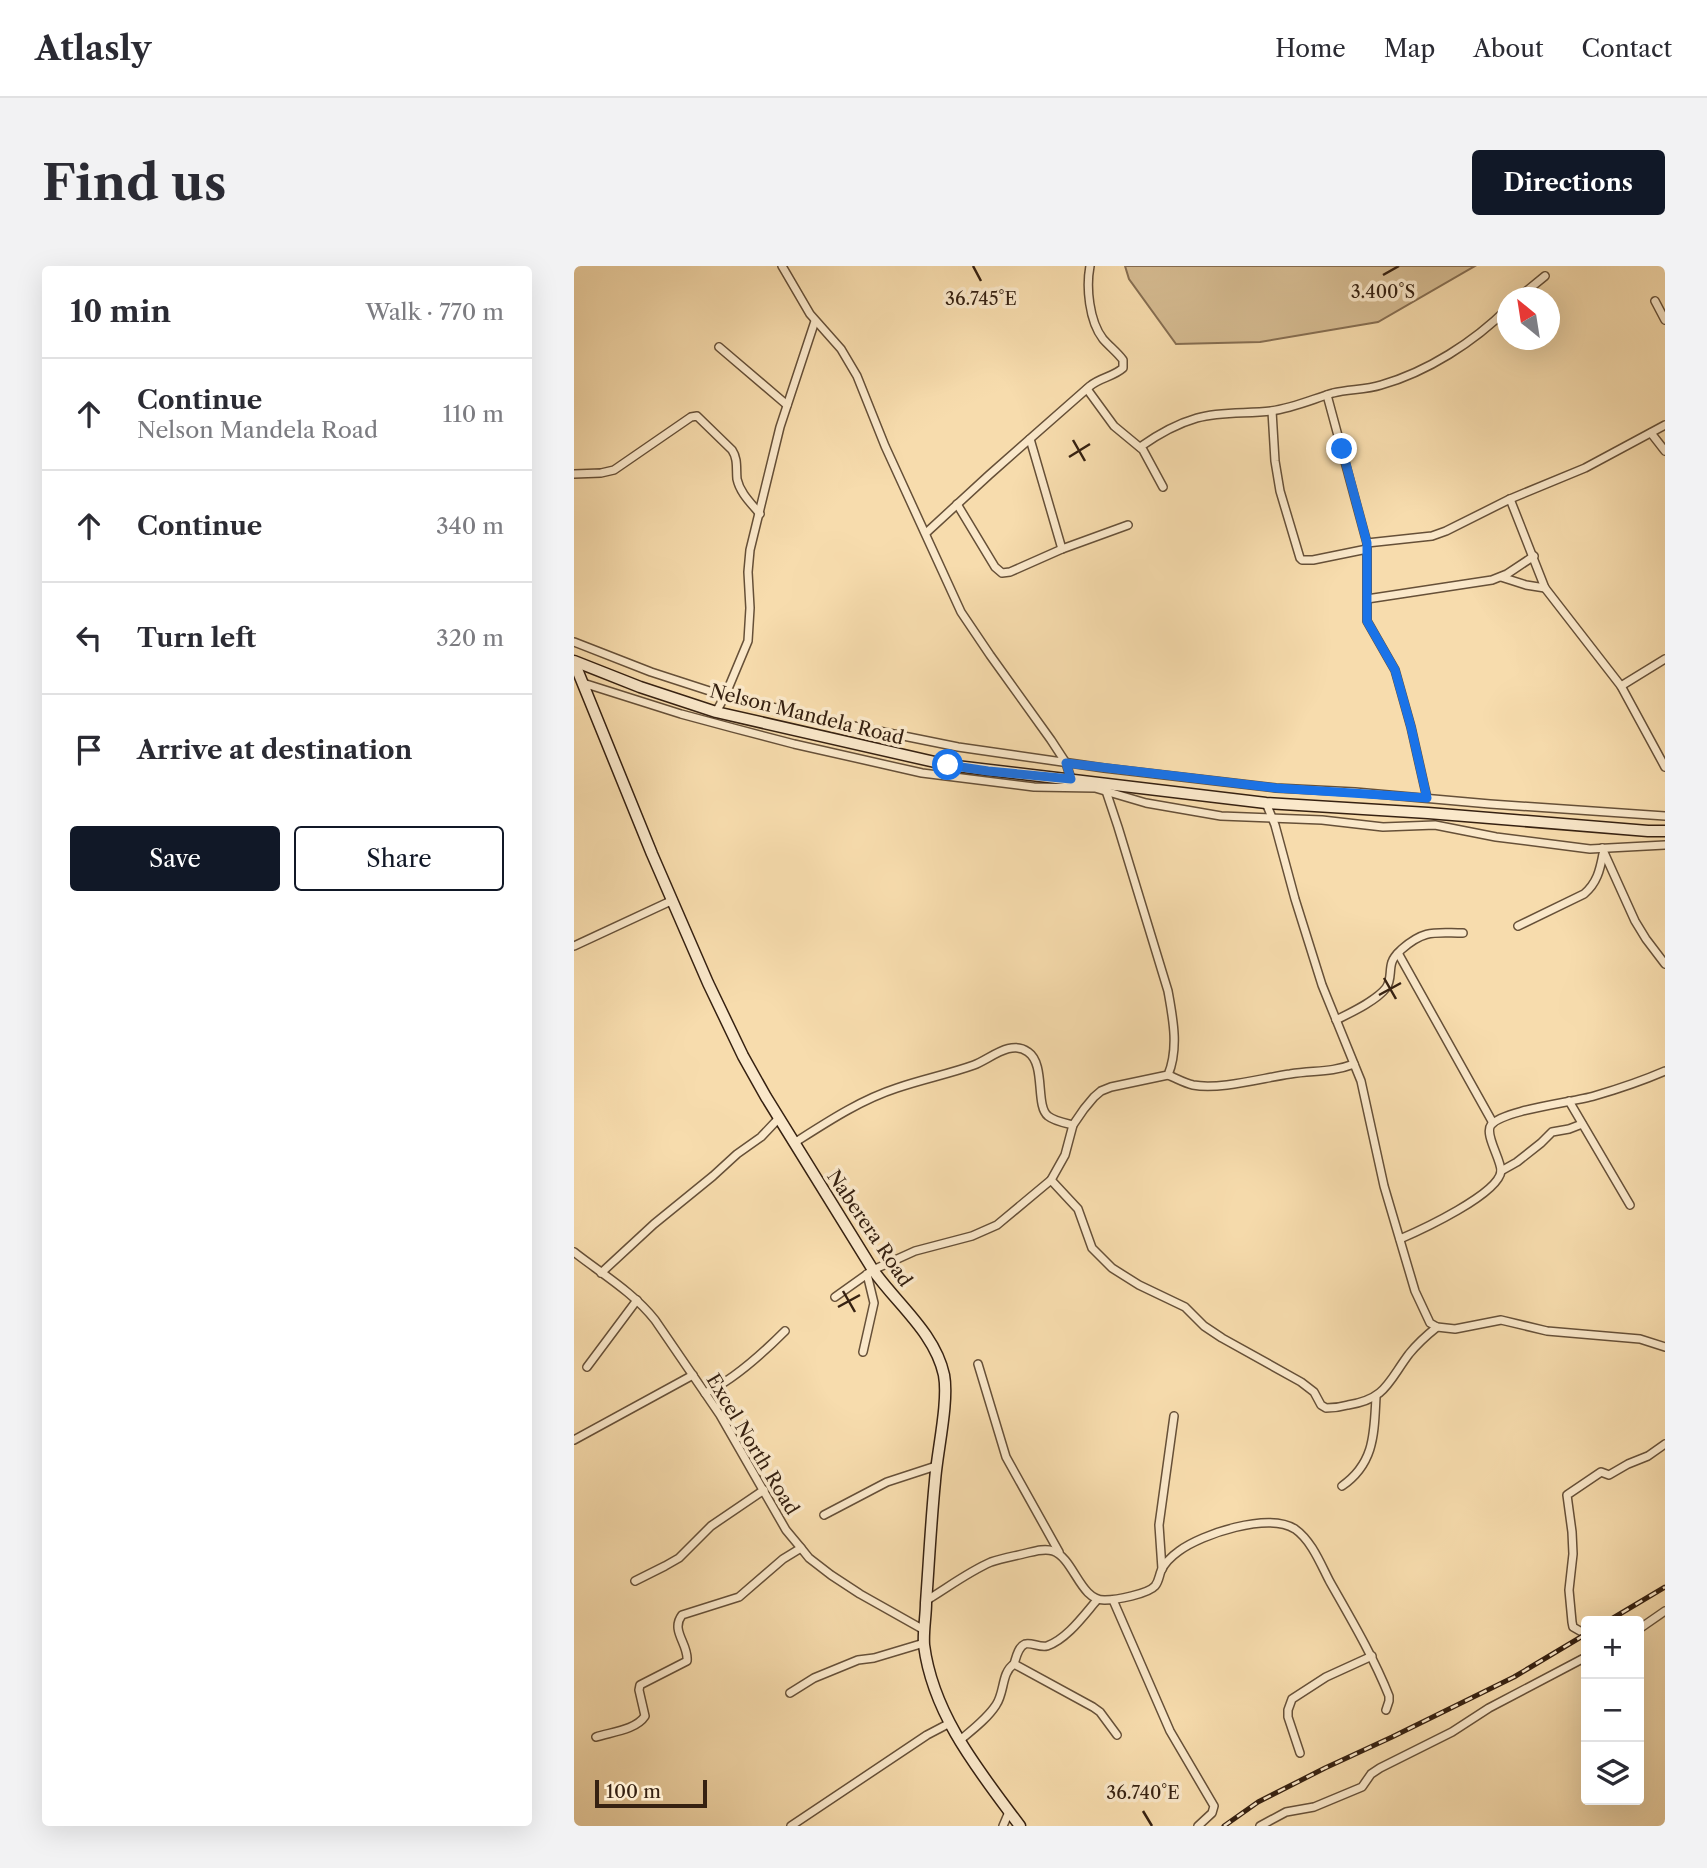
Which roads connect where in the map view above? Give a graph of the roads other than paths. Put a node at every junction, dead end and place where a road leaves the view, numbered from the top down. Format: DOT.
graph roads {
  1 [pos="782,266"];
  2 [pos="1090,266"];
  3 [pos="1545,276"];
  4 [pos="1532,287"];
  5 [pos="1655,301"];
  6 [pos="1497,318"];
  7 [pos="1665,320"];
  8 [pos="815,321"];
  9 [pos="719,347"];
  10 [pos="1087,389"];
  11 [pos="1327,395"];
  12 [pos="787,405"];
  13 [pos="1272,411"];
  14 [pos="1665,425"];
  15 [pos="1651,433"];
  16 [pos="1030,439"];
  17 [pos="1140,447"];
  18 [pos="1665,451"];
  19 [pos="574,474"];
  20 [pos="1163,487"];
  21 [pos="1510,499"];
  22 [pos="957,504"];
  23 [pos="760,514"];
  24 [pos="1128,525"];
  25 [pos="926,533"];
  26 [pos="1367,546"];
  27 [pos="1062,549"];
  28 [pos="1534,556"];
  29 [pos="1501,578"];
  30 [pos="1545,588"];
  31 [pos="1367,599"];
  32 [pos="574,642"];
  33 [pos="1665,659"];
  34 [pos="574,662"];
  35 [pos="583,683"];
  36 [pos="1621,686"];
  37 [pos="725,696"];
  38 [pos="716,712"];
  39 [pos="1066,763"];
  40 [pos="1665,767"];
  41 [pos="1071,779"];
  42 [pos="1105,791"];
  43 [pos="1427,798"];
  44 [pos="1266,803"];
  45 [pos="1665,816"];
  46 [pos="1273,819"];
  47 [pos="1665,831"];
  48 [pos="1665,845"];
  49 [pos="1602,851"];
  50 [pos="673,900"];
  51 [pos="1518,926"];
  52 [pos="1463,933"];
  53 [pos="574,946"];
  54 [pos="1398,953"];
  55 [pos="1665,964"];
  56 [pos="1336,1020"];
  57 [pos="1354,1064"];
  58 [pos="1665,1071"];
  59 [pos="1168,1075"];
  60 [pos="1569,1101"];
  61 [pos="779,1118"];
  62 [pos="1493,1123"];
  63 [pos="1582,1124"];
  64 [pos="1073,1125"];
  65 [pos="794,1143"];
  66 [pos="1501,1171"];
  67 [pos="1051,1180"];
  68 [pos="1630,1205"];
  69 [pos="1401,1239"];
  70 [pos="574,1252"];
  71 [pos="870,1272"];
  72 [pos="601,1273"];
  73 [pos="835,1297"];
  74 [pos="637,1300"];
  75 [pos="1437,1327"];
  76 [pos="785,1331"];
  77 [pos="1665,1347"];
  78 [pos="863,1352"];
  79 [pos="978,1364"];
  80 [pos="587,1367"];
  81 [pos="693,1375"];
  82 [pos="705,1393"];
  83 [pos="1376,1396"];
  84 [pos="1174,1416"];
  85 [pos="574,1440"];
  86 [pos="1665,1444"];
  87 [pos="936,1466"];
  88 [pos="1342,1486"];
  89 [pos="764,1490"];
  90 [pos="824,1514"];
  91 [pos="801,1548"];
  92 [pos="1061,1556"];
  93 [pos="1162,1569"];
  94 [pos="635,1581"];
  95 [pos="1097,1600"];
  96 [pos="1113,1600"];
  97 [pos="927,1601"];
  98 [pos="1665,1611"];
  99 [pos="1644,1626"];
  100 [pos="925,1630"];
  101 [pos="1580,1631"];
  102 [pos="924,1643"];
  103 [pos="1372,1656"];
  104 [pos="1581,1660"];
  105 [pos="1014,1664"];
  106 [pos="790,1693"];
  107 [pos="1386,1710"];
  108 [pos="948,1724"];
  109 [pos="1118,1735"];
  110 [pos="596,1737"];
  111 [pos="959,1741"];
  112 [pos="1300,1753"];
  113 [pos="1009,1812"];
  114 [pos="791,1826"];
  115 [pos="1003,1826"];
  116 [pos="1020,1826"];
  117 [pos="1198,1826"];
  118 [pos="1260,1826"];
  1 -- 8 [label="street"];
  2 -- 10 [label="street"];
  3 -- 4 [label="street"];
  5 -- 7 [label="street"];
  6 -- 11 [label="street"];
  8 -- 12 [label="street"];
  8 -- 25 [label="street"];
  9 -- 12 [label="street"];
  10 -- 16 [label="street"];
  10 -- 17 [label="street"];
  11 -- 13 [label="street"];
  11 -- 26 [label="street"];
  12 -- 23 [label="street"];
  13 -- 17 [label="street"];
  13 -- 26 [label="street"];
  14 -- 15 [label="street"];
  15 -- 18 [label="street"];
  15 -- 21 [label="street"];
  16 -- 22 [label="street"];
  16 -- 27 [label="street"];
  17 -- 20 [label="street"];
  19 -- 23 [label="street"];
  21 -- 26 [label="street"];
  21 -- 28 [label="street"];
  22 -- 25 [label="street"];
  22 -- 27 [label="street"];
  23 -- 37 [label="street"];
  24 -- 27 [label="street"];
  25 -- 39 [label="street"];
  26 -- 31 [label="street"];
  28 -- 29 [label="street"];
  28 -- 30 [label="street"];
  29 -- 30 [label="street"];
  29 -- 31 [label="street"];
  30 -- 36 [label="street"];
  31 -- 43 [label="street"];
  32 -- 37 [label="street"];
  33 -- 36 [label="street"];
  34 -- 35 [label="street, Naberera Road"];
  34 -- 38 [label="street, Nelson Mandela Road"];
  35 -- 42 [label="street"];
  35 -- 50 [label="street, Naberera Road"];
  36 -- 40 [label="street"];
  37 -- 38 [label="street"];
  37 -- 39 [label="street"];
  38 -- 41 [label="street, Nelson Mandela Road"];
  39 -- 41 [label="street"];
  39 -- 43 [label="street"];
  41 -- 44 [label="street, Nelson Mandela Road"];
  42 -- 46 [label="street"];
  42 -- 59 [label="street"];
  43 -- 45 [label="street"];
  44 -- 46 [label="street"];
  44 -- 47 [label="street, Nelson Mandela Road"];
  46 -- 49 [label="street"];
  46 -- 56 [label="street"];
  48 -- 49 [label="street"];
  49 -- 51 [label="street"];
  49 -- 55 [label="street"];
  50 -- 53 [label="street"];
  50 -- 61 [label="street, Naberera Road"];
  52 -- 54 [label="street"];
  54 -- 56 [label="street"];
  54 -- 62 [label="street"];
  56 -- 57 [label="street"];
  57 -- 59 [label="street"];
  57 -- 69 [label="street"];
  58 -- 60 [label="street"];
  59 -- 64 [label="street"];
  60 -- 62 [label="street"];
  60 -- 63 [label="street"];
  61 -- 65 [label="street, Naberera Road"];
  61 -- 72 [label="street"];
  62 -- 66 [label="street"];
  63 -- 66 [label="street"];
  63 -- 68 [label="street"];
  64 -- 65 [label="street"];
  64 -- 67 [label="street"];
  65 -- 71 [label="street, Naberera Road"];
  66 -- 69 [label="street"];
  67 -- 71 [label="street"];
  67 -- 83 [label="street"];
  69 -- 75 [label="street"];
  70 -- 72 [label="street, Excel North Road"];
  71 -- 73 [label="street"];
  71 -- 78 [label="street"];
  71 -- 87 [label="street, Naberera Road"];
  72 -- 74 [label="street, Excel North Road"];
  74 -- 80 [label="street"];
  74 -- 81 [label="street, Excel North Road"];
  75 -- 77 [label="street"];
  75 -- 83 [label="street"];
  76 -- 82 [label="street"];
  79 -- 92 [label="street"];
  81 -- 82 [label="street, Excel North Road"];
  81 -- 85 [label="street"];
  82 -- 89 [label="street, Excel North Road"];
  83 -- 88 [label="street"];
  84 -- 93 [label="street"];
  86 -- 101 [label="street"];
  87 -- 90 [label="street"];
  87 -- 97 [label="street, Naberera Road"];
  89 -- 91 [label="street, Excel North Road"];
  89 -- 94 [label="street"];
  91 -- 100 [label="street, Excel North Road"];
  91 -- 110 [label="street"];
  92 -- 95 [label="street"];
  92 -- 97 [label="street"];
  93 -- 96 [label="street"];
  93 -- 103 [label="street"];
  95 -- 96 [label="street"];
  95 -- 105 [label="street"];
  96 -- 117 [label="street"];
  97 -- 100 [label="street, Naberera Road"];
  98 -- 99 [label="street"];
  100 -- 102 [label="street, Naberera Road"];
  102 -- 106 [label="street"];
  102 -- 108 [label="street, Naberera Road"];
  103 -- 107 [label="street"];
  103 -- 112 [label="street"];
  104 -- 118 [label="street"];
  105 -- 109 [label="street"];
  105 -- 111 [label="street"];
  108 -- 111 [label="street, Naberera Road"];
  108 -- 114 [label="street"];
  111 -- 113 [label="street, Naberera Road"];
  113 -- 115 [label="street"];
  113 -- 116 [label="street, Naberera Road"];
}
